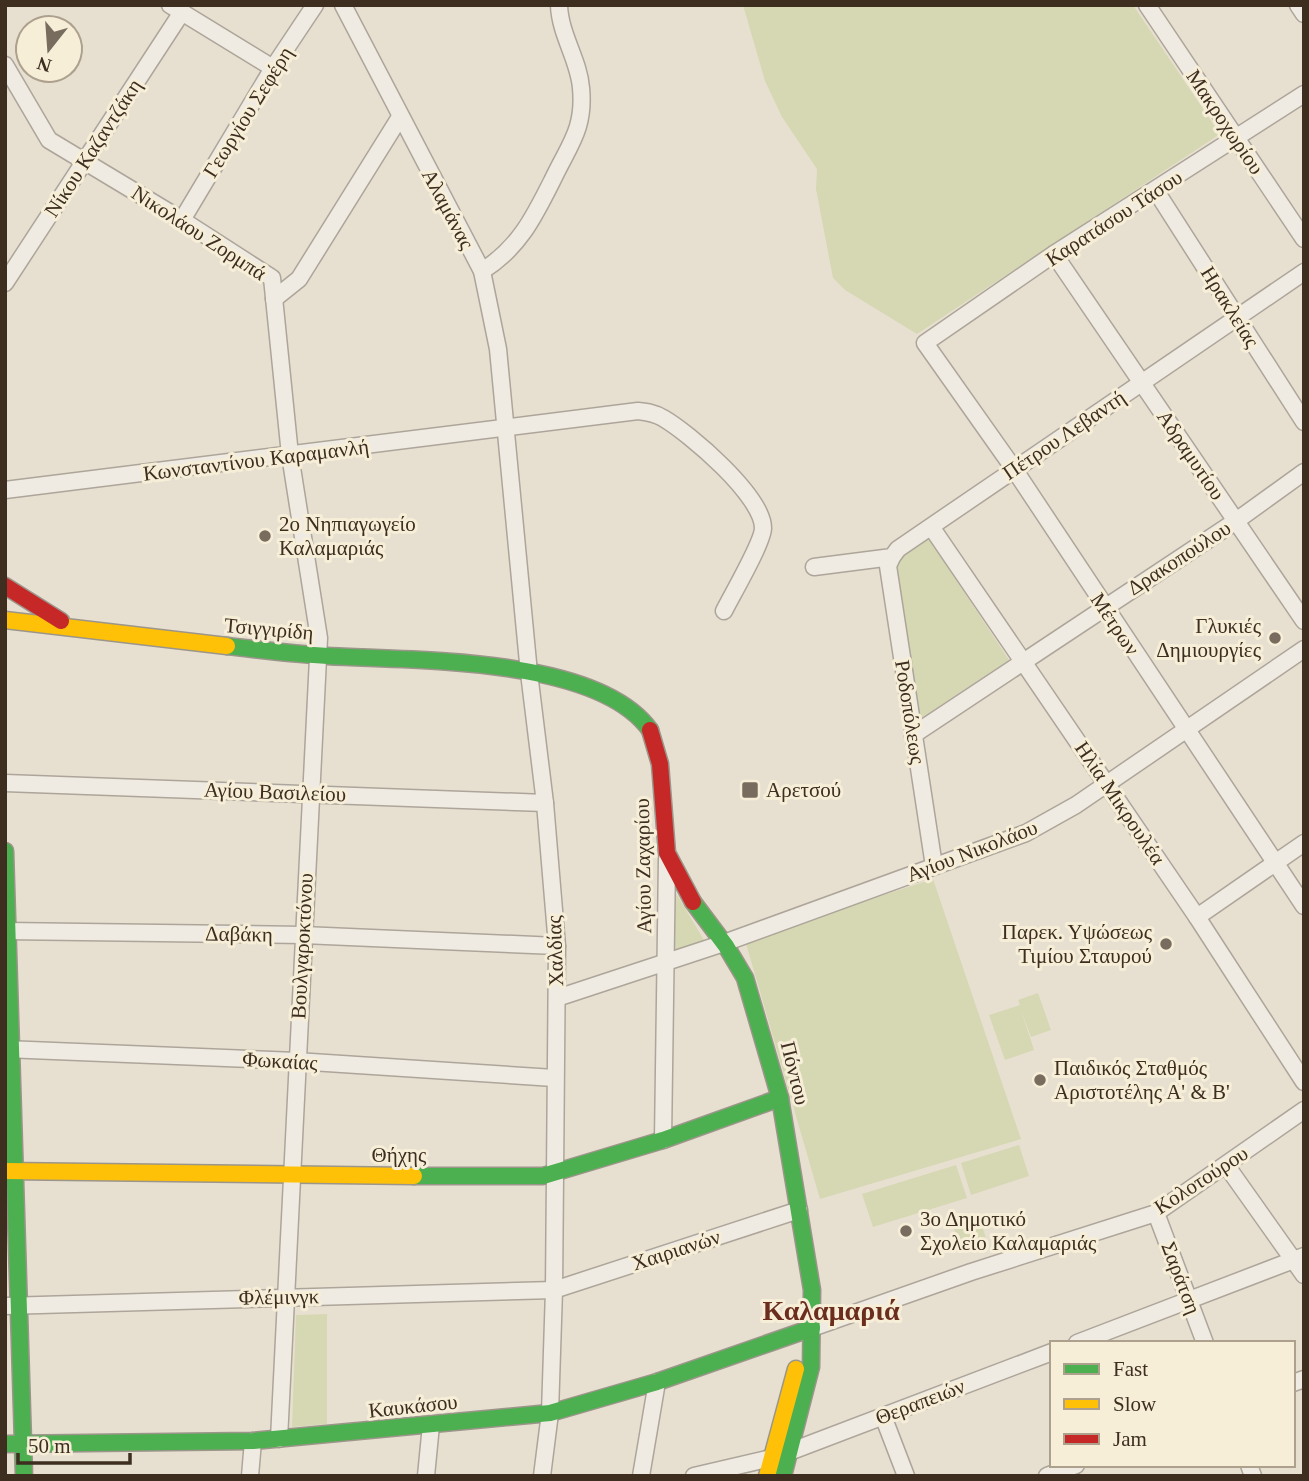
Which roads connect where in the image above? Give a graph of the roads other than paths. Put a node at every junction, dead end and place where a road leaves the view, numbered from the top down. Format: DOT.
graph roads {
  1 [pos="316,5"];
  2 [pos="343,5"];
  3 [pos="559,5"];
  4 [pos="1147,5"];
  5 [pos="1298,5"];
  6 [pos="176,9"];
  7 [pos="1304,13"];
  8 [pos="5,65"];
  9 [pos="273,68"];
  10 [pos="1304,94"];
  11 [pos="400,117"];
  12 [pos="1236,140"];
  13 [pos="85,161"];
  14 [pos="1156,191"];
  15 [pos="183,220"];
  16 [pos="1304,239"];
  17 [pos="1054,254"];
  18 [pos="482,271"];
  19 [pos="1304,272"];
  20 [pos="5,283"];
  21 [pos="274,299"];
  22 [pos="1235,317"];
  23 [pos="925,343"];
  24 [pos="1141,382"];
  25 [pos="1304,422"];
  26 [pos="506,427"];
  27 [pos="290,455"];
  28 [pos="1014,469"];
  29 [pos="1304,472"];
  30 [pos="5,490"];
  31 [pos="1236,521"];
  32 [pos="932,528"];
  33 [pos="892,557"];
  34 [pos="814,567"];
  35 [pos="5,586"];
  36 [pos="1104,607"];
  37 [pos="724,611"];
  38 [pos="5,620"];
  39 [pos="1304,621"];
  40 [pos="90,631"];
  41 [pos="1304,649"];
  42 [pos="318,655"];
  43 [pos="1022,662"];
  44 [pos="529,673"];
  45 [pos="1186,728"];
  46 [pos="912,735"];
  47 [pos="5,783"];
  48 [pos="1107,783"];
  49 [pos="311,793"];
  50 [pos="545,803"];
  51 [pos="1304,844"];
  52 [pos="5,851"];
  53 [pos="667,852"];
  54 [pos="1277,864"];
  55 [pos="934,866"];
  56 [pos="1304,906"];
  57 [pos="1197,917"];
  58 [pos="7,931"];
  59 [pos="303,935"];
  60 [pos="724,943"];
  61 [pos="557,946"];
  62 [pos="666,960"];
  63 [pos="557,998"];
  64 [pos="9,1050"];
  65 [pos="296,1061"];
  66 [pos="554,1078"];
  67 [pos="1304,1082"];
  68 [pos="780,1098"];
  69 [pos="1304,1110"];
  70 [pos="663,1140"];
  71 [pos="1226,1165"];
  72 [pos="10,1171"];
  73 [pos="555,1172"];
  74 [pos="292,1176"];
  75 [pos="799,1210"];
  76 [pos="1156,1213"];
  77 [pos="1301,1264"];
  78 [pos="554,1290"];
  79 [pos="285,1297"];
  80 [pos="1189,1300"];
  81 [pos="11,1306"];
  82 [pos="812,1328"];
  83 [pos="1082,1341"];
  84 [pos="1204,1341"];
  85 [pos="1050,1353"];
  86 [pos="657,1382"];
  87 [pos="550,1413"];
  88 [pos="883,1416"];
  89 [pos="431,1425"];
  90 [pos="279,1439"];
  91 [pos="253,1441"];
  92 [pos="5,1444"];
  93 [pos="23,1444"];
  94 [pos="789,1452"];
  95 [pos="771,1458"];
  96 [pos="1071,1467"];
  97 [pos="24,1476"];
  98 [pos="250,1476"];
  99 [pos="426,1476"];
  100 [pos="542,1476"];
  101 [pos="641,1476"];
  102 [pos="694,1476"];
  103 [pos="767,1476"];
  104 [pos="783,1476"];
  105 [pos="906,1476"];
  106 [pos="1047,1476"];
  1 -- 9 [label="street, Γεωργίου Σεφέρη"];
  2 -- 11 [label="street, Αλαμάνας"];
  3 -- 18 [label="street"];
  4 -- 12 [label="street, Μακροχωρίου"];
  5 -- 7 [label="street"];
  6 -- 9 [label="street"];
  6 -- 13 [label="street, Νίκου Καζαντζάκη"];
  8 -- 13 [label="street, Νικολάου Ζορμπά"];
  9 -- 15 [label="street, Γεωργίου Σεφέρη"];
  10 -- 12 [label="street, Καρατάσου Τάσου"];
  11 -- 18 [label="street, Αλαμάνας"];
  11 -- 21 [label="street"];
  12 -- 14 [label="street, Καρατάσου Τάσου"];
  12 -- 16 [label="street, Μακροχωρίου"];
  13 -- 15 [label="street, Νικολάου Ζορμπά"];
  13 -- 20 [label="street, Νίκου Καζαντζάκη"];
  14 -- 17 [label="street, Καρατάσου Τάσου"];
  14 -- 22 [label="street, Ηρακλείας"];
  15 -- 21 [label="street, Νικολάου Ζορμπά"];
  17 -- 23 [label="street, Καρατάσου Τάσου"];
  17 -- 24 [label="street, Αδραμυτίου"];
  18 -- 26 [label="street, Αλαμάνας"];
  19 -- 22 [label="street, Πέτρου Λεβαντή"];
  21 -- 27 [label="street, Νικολάου Ζορμπά"];
  22 -- 24 [label="street, Πέτρου Λεβαντή"];
  22 -- 25 [label="street, Ηρακλείας"];
  23 -- 28 [label="street, Μέτρων"];
  24 -- 28 [label="street, Πέτρου Λεβαντή"];
  24 -- 31 [label="street, Αδραμυτίου"];
  26 -- 27 [label="street, Κωνσταντίνου Καραμανλή"];
  26 -- 37 [label="street, Κωνσταντίνου Καραμανλή"];
  26 -- 44 [label="street, Χαλδίας"];
  27 -- 30 [label="street, Κωνσταντίνου Καραμανλή"];
  27 -- 42 [label="street, Βουλγαροκτόνου"];
  28 -- 32 [label="street, Πέτρου Λεβαντή"];
  28 -- 36 [label="street, Μέτρων"];
  29 -- 31 [label="street, Δρακοπούλου"];
  31 -- 36 [label="street, Δρακοπούλου"];
  31 -- 39 [label="street, Αδραμυτίου"];
  32 -- 33 [label="street, Πέτρου Λεβαντή"];
  32 -- 43 [label="street, Ηλία Μικρουλέα"];
  33 -- 34 [label="street"];
  33 -- 46 [label="street, Ροδοπόλεως"];
  35 -- 40 [label="main road"];
  36 -- 43 [label="street, Δρακοπούλου"];
  36 -- 45 [label="street, Μέτρων"];
  38 -- 40 [label="main road, Τσιγγιρίδη"];
  40 -- 42 [label="main road, Τσιγγιρίδη"];
  41 -- 45 [label="street, Αγίου Νικολάου"];
  42 -- 44 [label="main road, Τσιγγιρίδη"];
  42 -- 49 [label="street, Βουλγαροκτόνου"];
  43 -- 46 [label="street, Δρακοπούλου"];
  43 -- 48 [label="street, Ηλία Μικρουλέα"];
  44 -- 50 [label="street, Χαλδίας"];
  44 -- 53 [label="main road, Αγίου Ζαχαρίου"];
  45 -- 48 [label="street, Αγίου Νικολάου"];
  45 -- 54 [label="street, Μέτρων"];
  46 -- 55 [label="street, Ροδοπόλεως"];
  47 -- 49 [label="street, Αγίου Βασιλείου"];
  48 -- 55 [label="street, Αγίου Νικολάου"];
  48 -- 57 [label="street, Ηλία Μικρουλέα"];
  49 -- 50 [label="street, Αγίου Βασιλείου"];
  49 -- 59 [label="street, Βουλγαροκτόνου"];
  50 -- 61 [label="street, Χαλδίας"];
  51 -- 54 [label="street"];
  52 -- 58 [label="main road"];
  53 -- 60 [label="main road, Πόντου"];
  53 -- 62 [label="street, Αγίου Ζαχαρίου"];
  54 -- 56 [label="street, Μέτρων"];
  54 -- 57 [label="street"];
  55 -- 60 [label="street, Αγίου Νικολάου"];
  57 -- 67 [label="street, Ηλία Μικρουλέα"];
  58 -- 59 [label="street, Δαβάκη"];
  58 -- 64 [label="main road"];
  59 -- 61 [label="street, Δαβάκη"];
  59 -- 65 [label="street, Βουλγαροκτόνου"];
  60 -- 62 [label="street, Αγίου Νικολάου"];
  60 -- 68 [label="main road, Πόντου"];
  61 -- 63 [label="street, Χαλδίας"];
  62 -- 63 [label="street, Αγίου Νικολάου"];
  62 -- 70 [label="street, Αγίου Ζαχαρίου"];
  63 -- 66 [label="street, Χαλδίας"];
  64 -- 65 [label="street, Φωκαίας"];
  64 -- 72 [label="main road"];
  65 -- 66 [label="street, Φωκαίας"];
  65 -- 74 [label="street, Βουλγαροκτόνου"];
  66 -- 73 [label="street, Χαλδίας"];
  68 -- 70 [label="main road, Θήχης"];
  68 -- 75 [label="main road, Πόντου"];
  69 -- 71 [label="street, Κολοτούρου"];
  70 -- 73 [label="main road, Θήχης"];
  71 -- 76 [label="street, Κολοτούρου"];
  71 -- 77 [label="street"];
  72 -- 74 [label="main road, Θήχης"];
  72 -- 81 [label="main road"];
  73 -- 74 [label="main road, Θήχης"];
  73 -- 78 [label="street, Χαλδίας"];
  74 -- 79 [label="street, Βουλγαροκτόνου"];
  75 -- 78 [label="street, Χαιριανών"];
  75 -- 82 [label="main road, Πόντου"];
  76 -- 80 [label="street, Σαράτση"];
  76 -- 82 [label="street, Κολοτούρου"];
  77 -- 80 [label="street"];
  78 -- 79 [label="street, Φλέμινγκ"];
  78 -- 87 [label="street, Χαλδίας"];
  79 -- 81 [label="street, Φλέμινγκ"];
  79 -- 90 [label="street, Βουλγαροκτόνου"];
  80 -- 83 [label="street"];
  80 -- 84 [label="street, Σαράτση"];
  81 -- 93 [label="main road"];
  82 -- 86 [label="main road, Καυκάσου"];
  82 -- 94 [label="main road, Πόντου"];
  82 -- 95 [label="main road, Πόντου"];
  85 -- 88 [label="street, Θεραπειών"];
  86 -- 87 [label="main road, Καυκάσου"];
  86 -- 101 [label="street"];
  87 -- 89 [label="main road, Καυκάσου"];
  87 -- 100 [label="street, Χαλδίας"];
  88 -- 94 [label="street, Θεραπειών"];
  88 -- 105 [label="street"];
  89 -- 90 [label="main road, Καυκάσου"];
  89 -- 99 [label="street"];
  90 -- 91 [label="main road, Καυκάσου"];
  91 -- 93 [label="main road, Καυκάσου"];
  91 -- 98 [label="street"];
  92 -- 93 [label="main road, Καυκάσου"];
  93 -- 97 [label="main road"];
  94 -- 104 [label="main road, Πόντου"];
  95 -- 102 [label="street"];
  95 -- 103 [label="main road, Πόντου"];
  96 -- 106 [label="street"];
}
